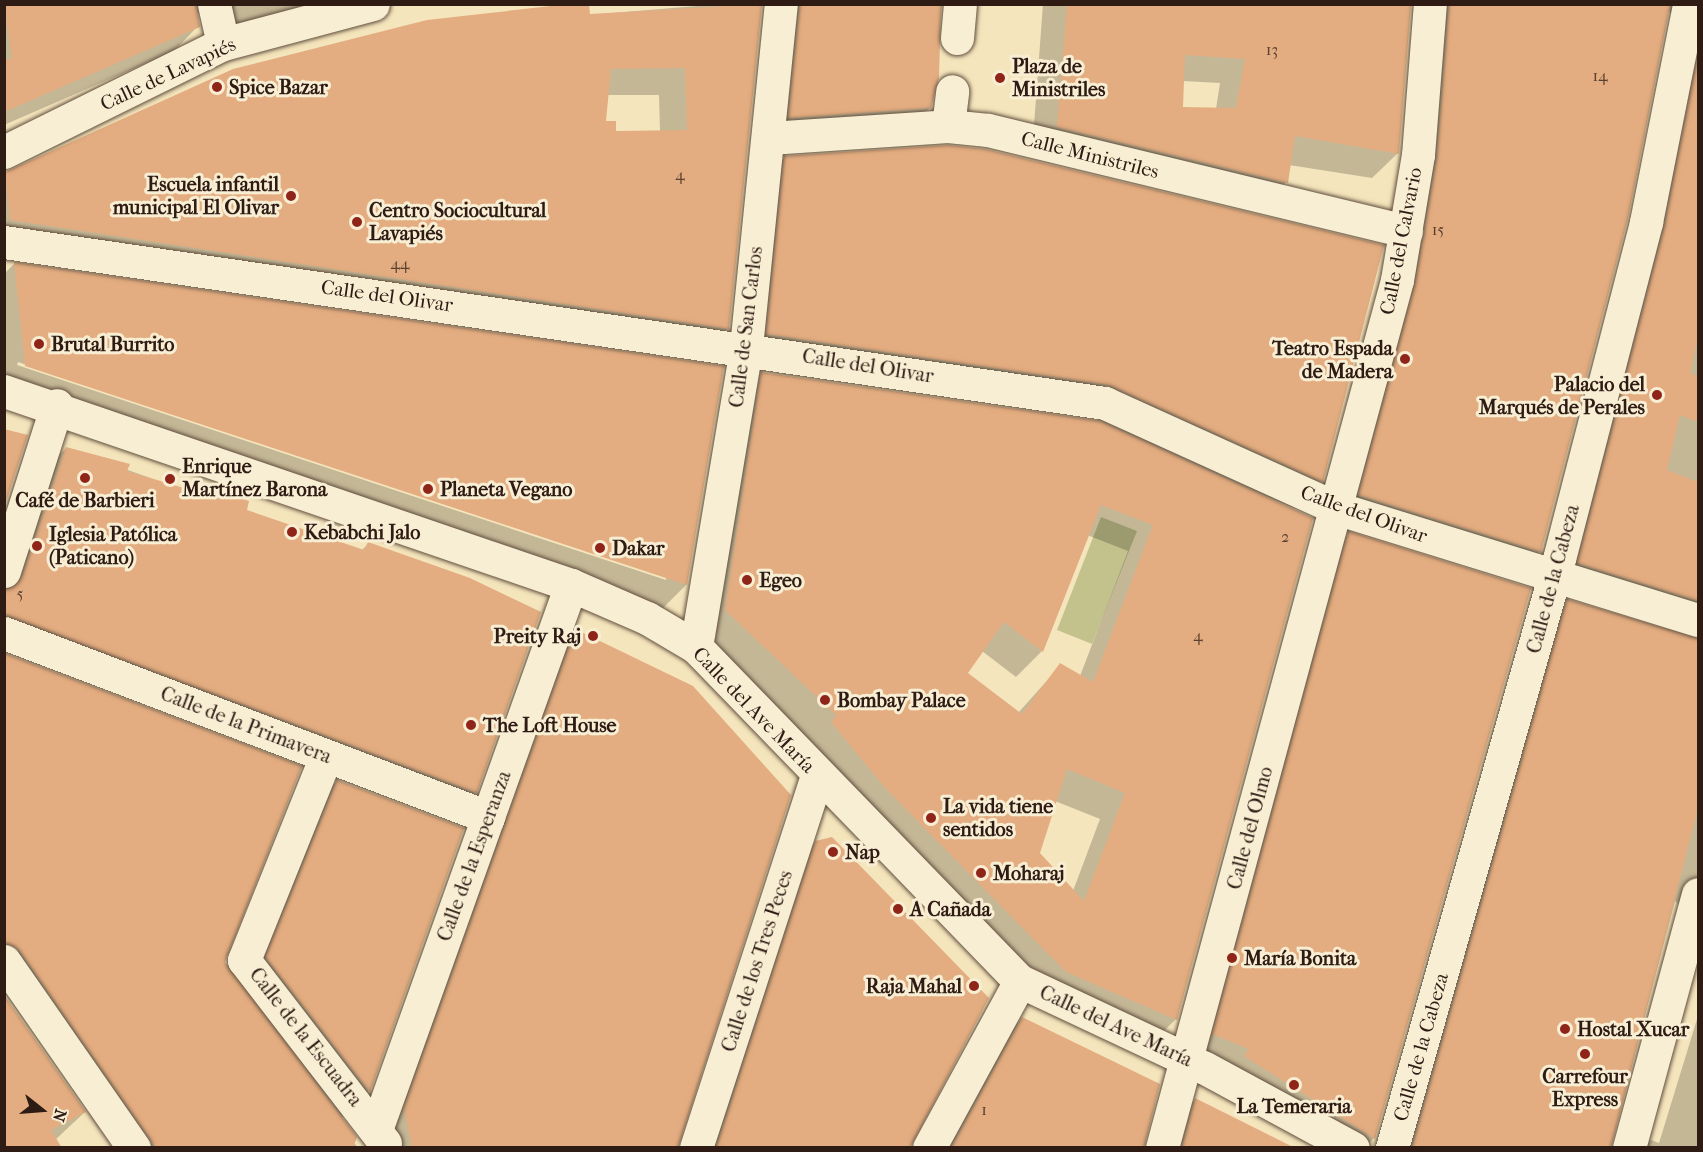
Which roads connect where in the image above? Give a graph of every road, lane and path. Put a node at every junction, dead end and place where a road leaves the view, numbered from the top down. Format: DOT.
graph roads {
  1 [pos="214,4"];
  2 [pos="373,4"];
  3 [pos="782,4"];
  4 [pos="960,4"];
  5 [pos="1430,4"];
  6 [pos="1689,4"];
  7 [pos="957,38"];
  8 [pos="224,44"];
  9 [pos="952,91"];
  10 [pos="948,126"];
  11 [pos="769,138"];
  12 [pos="4,152"];
  13 [pos="1406,231"];
  14 [pos="4,242"];
  15 [pos="746,347"];
  16 [pos="4,392"];
  17 [pos="57,405"];
  18 [pos="1336,508"];
  19 [pos="4,571"];
  20 [pos="1554,576"];
  21 [pos="571,585"];
  22 [pos="1698,620"];
  23 [pos="4,633"];
  24 [pos="696,647"];
  25 [pos="326,756"];
  26 [pos="817,775"];
  27 [pos="488,817"];
  28 [pos="1698,894"];
  29 [pos="4,961"];
  30 [pos="1020,981"];
  31 [pos="1188,1060"];
  32 [pos="382,1137"];
  33 [pos="1312,1139"];
  34 [pos="134,1148"];
  35 [pos="696,1148"];
  36 [pos="929,1148"];
  37 [pos="1162,1148"];
  38 [pos="1353,1148"];
  39 [pos="1392,1148"];
  40 [pos="1629,1148"];
  1 -- 8 [label="street"];
  2 -- 8 [label="street, Calle de Lavapiés"];
  3 -- 11 [label="street, Calle de San Carlos"];
  4 -- 7 [label="street"];
  5 -- 13 [label="street, Calle del Calvario"];
  6 -- 20 [label="street, Calle de la Cabeza"];
  8 -- 12 [label="street, Calle de Lavapiés"];
  9 -- 10 [label="street"];
  10 -- 11 [label="street, Calle Ministriles"];
  10 -- 13 [label="street, Calle Ministriles"];
  11 -- 15 [label="street, Calle de San Carlos"];
  13 -- 18 [label="street, Calle del Calvario"];
  14 -- 15 [label="street, Calle del Olivar"];
  15 -- 18 [label="street, Calle del Olivar"];
  15 -- 24 [label="street, Calle de San Carlos"];
  16 -- 17 [label="street, Calle del Ave María"];
  17 -- 19 [label="street"];
  17 -- 21 [label="street, Calle del Ave María"];
  18 -- 20 [label="street, Calle del Olivar"];
  18 -- 31 [label="street, Calle del Olmo"];
  20 -- 22 [label="street, Calle del Olivar"];
  20 -- 39 [label="street, Calle de la Cabeza"];
  21 -- 24 [label="street, Calle del Ave María"];
  21 -- 27 [label="street, Calle de la Esperanza"];
  23 -- 25 [label="street, Calle de la Primavera"];
  24 -- 26 [label="street, Calle del Ave María"];
  25 -- 27 [label="street, Calle de la Primavera"];
  25 -- 32 [label="street, Calle de la Escuadra"];
  26 -- 30 [label="street, Calle del Ave María"];
  26 -- 35 [label="street, Calle de los Tres Peces"];
  27 -- 32 [label="street, Calle de la Esperanza"];
  28 -- 40 [label="street"];
  29 -- 34 [label="street"];
  30 -- 31 [label="street, Calle del Ave María"];
  30 -- 36 [label="street"];
  31 -- 33 [label="street, Calle del Ave María"];
  31 -- 37 [label="street, Calle del Olmo"];
  33 -- 38 [label="street, Calle del Ave María"];
}
